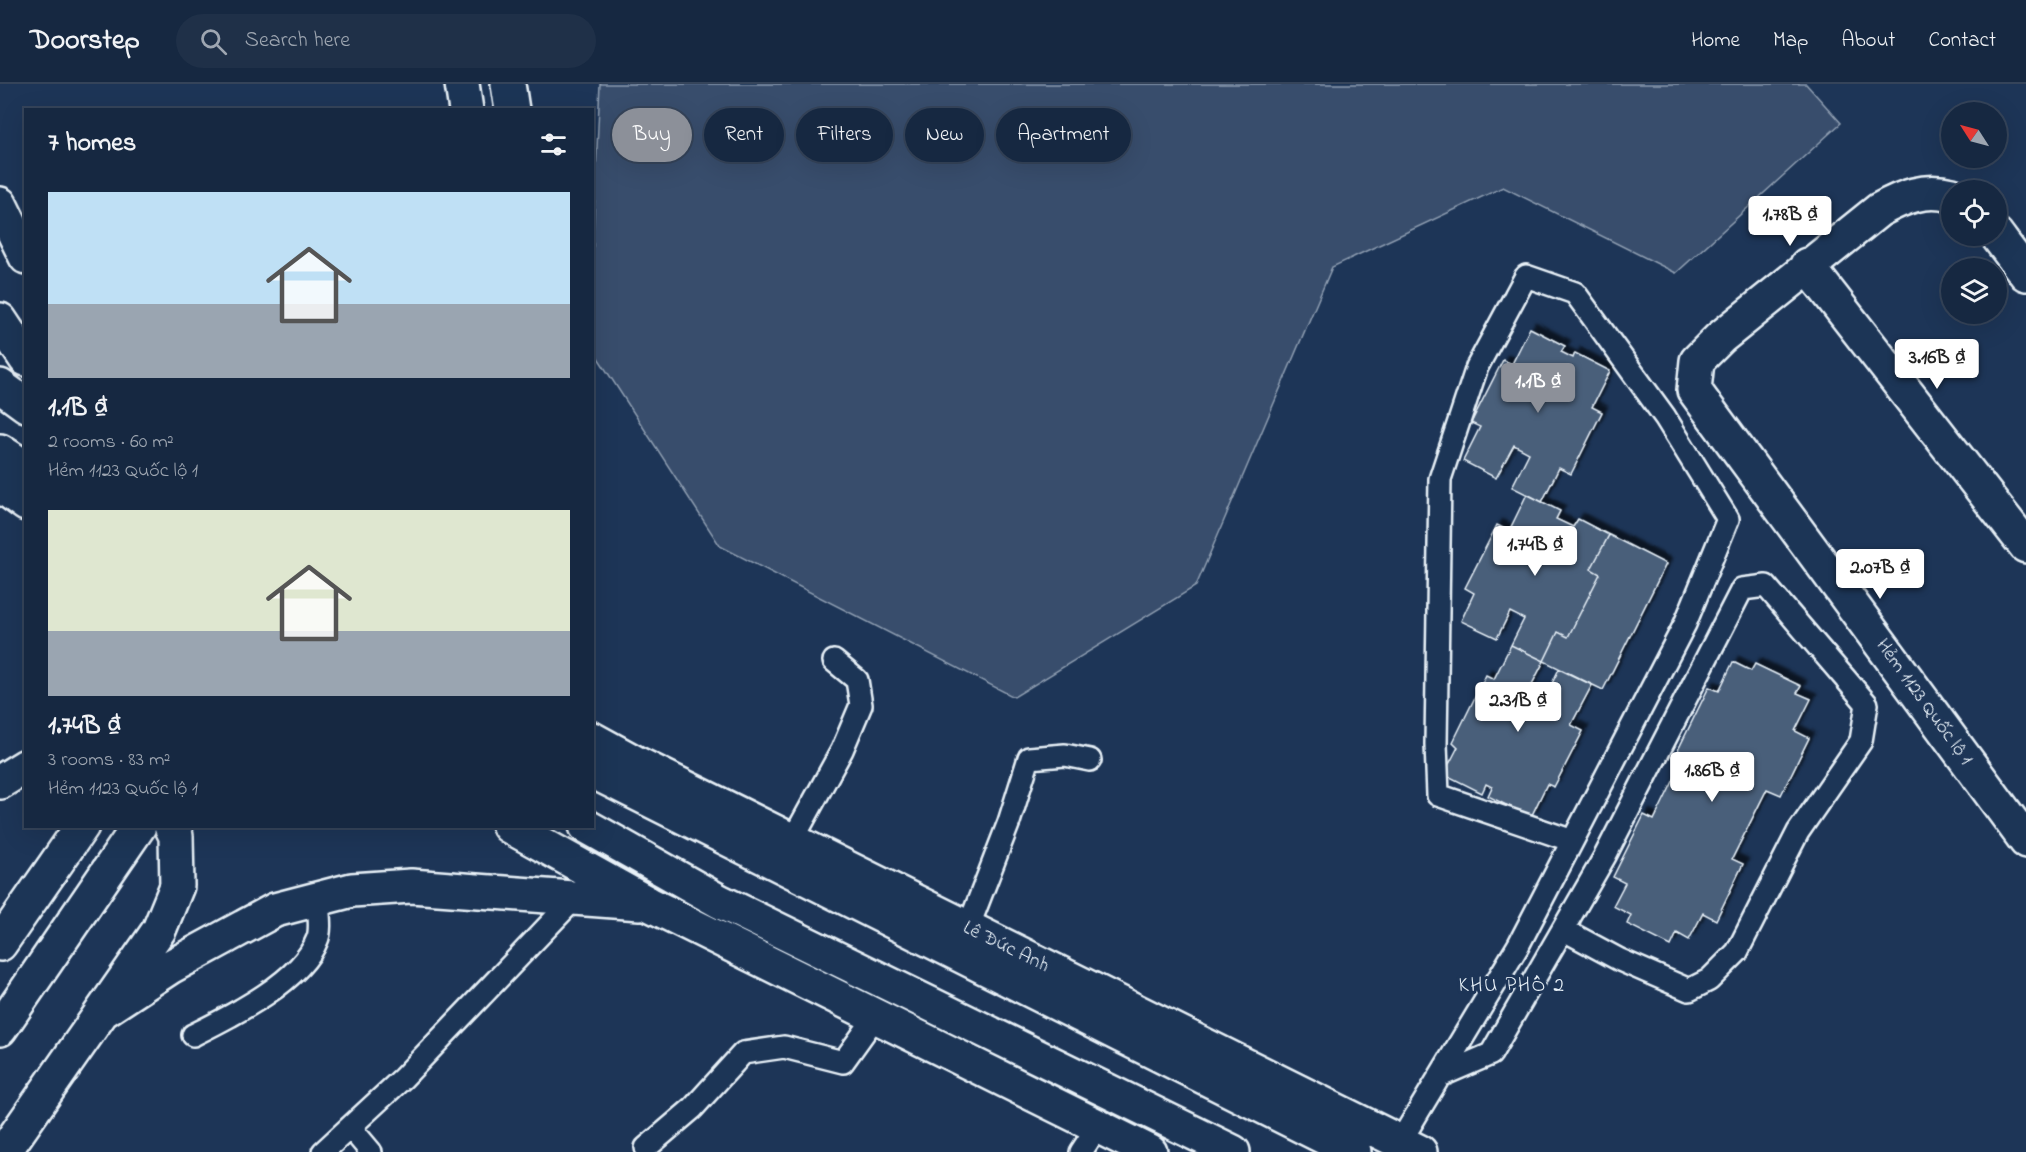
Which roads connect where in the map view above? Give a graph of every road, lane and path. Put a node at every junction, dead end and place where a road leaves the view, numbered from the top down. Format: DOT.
graph roads {
  1 [pos="462,84"];
  2 [pos="508,84"];
  3 [pos="466,108"];
  4 [pos="512,108"];
  5 [pos="1941,193"];
  6 [pos="0,204"];
  7 [pos="2005,246"];
  8 [pos="24,253"];
  9 [pos="1808,265"];
  10 [pos="2026,274"];
  11 [pos="0,320"];
  12 [pos="24,356"];
  13 [pos="0,386"];
  14 [pos="24,404"];
  15 [pos="0,451"];
  16 [pos="24,467"];
  17 [pos="0,485"];
  18 [pos="24,503"];
  19 [pos="2026,546"];
  20 [pos="834,661"];
  21 [pos="594,742"];
  22 [pos="1090,760"];
  23 [pos="24,767"];
  24 [pos="615,773"];
  25 [pos="0,782"];
  26 [pos="81,828"];
  27 [pos="138,828"];
  28 [pos="172,828"];
  29 [pos="513,828"];
  30 [pos="590,828"];
  31 [pos="1570,840"];
  32 [pos="792,841"];
  33 [pos="2026,841"];
  34 [pos="318,898"];
  35 [pos="574,899"];
  36 [pos="649,904"];
  37 [pos="968,928"];
  38 [pos="1564,930"];
  39 [pos="0,944"];
  40 [pos="103,1011"];
  41 [pos="876,1016"];
  42 [pos="0,1029"];
  43 [pos="193,1035"];
  44 [pos="1440,1076"];
  45 [pos="350,1127"];
  46 [pos="1090,1139"];
  47 [pos="1410,1147"];
  48 [pos="646,1148"];
  49 [pos="4,1152"];
  50 [pos="323,1152"];
  51 [pos="371,1152"];
  52 [pos="1150,1152"];
  53 [pos="1233,1152"];
  54 [pos="1354,1152"];
  1 -- 3 [label="main road"];
  2 -- 4 [label="main road"];
  5 -- 9 [label="main road"];
  6 -- 8 [label="main road"];
  7 -- 10 [label="main road"];
  9 -- 19 [label="main road"];
  9 -- 33 [label="main road, Hẻm 1123 Quốc lộ 1"];
  11 -- 12 [label="main road"];
  13 -- 14 [label="main road"];
  15 -- 16 [label="main road"];
  17 -- 18 [label="main road"];
  20 -- 32 [label="lane"];
  21 -- 24 [label="main road, Lê Đức Anh"];
  22 -- 37 [label="lane"];
  23 -- 25 [label="main road"];
  24 -- 32 [label="main road, Lê Đức Anh"];
  24 -- 54 [label="main road, Lê Đức Anh"];
  26 -- 39 [label="main road"];
  27 -- 42 [label="main road"];
  28 -- 40 [label="main road"];
  29 -- 36 [label="main road"];
  30 -- 53 [label="main road"];
  31 -- 31 [label="lane"];
  31 -- 44 [label="lane"];
  32 -- 37 [label="main road, Lê Đức Anh"];
  34 -- 35 [label="main road"];
  34 -- 40 [label="main road"];
  34 -- 43 [label="lane"];
  35 -- 36 [label="main road"];
  35 -- 45 [label="lane"];
  36 -- 41 [label="main road"];
  37 -- 47 [label="main road, Lê Đức Anh"];
  38 -- 38 [label="lane"];
  38 -- 44 [label="lane"];
  40 -- 49 [label="main road"];
  41 -- 46 [label="main road"];
  41 -- 48 [label="lane"];
  44 -- 47 [label="lane"];
  45 -- 50 [label="lane"];
  45 -- 51 [label="lane"];
  46 -- 52 [label="main road"];
}
